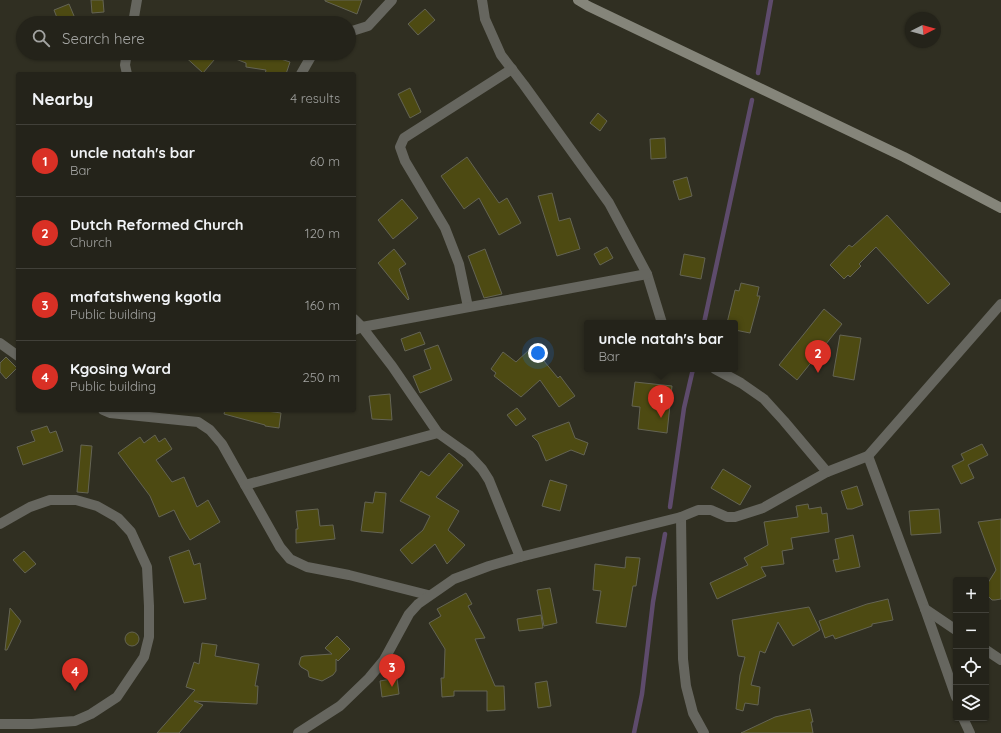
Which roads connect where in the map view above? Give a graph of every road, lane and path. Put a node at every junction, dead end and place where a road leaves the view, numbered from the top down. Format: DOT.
graph roads {
  1 [pos="137,0"];
  2 [pos="392,0"];
  3 [pos="482,0"];
  4 [pos="578,0"];
  5 [pos="134,16"];
  6 [pos="356,30"];
  7 [pos="126,60"];
  8 [pos="309,60"];
  9 [pos="512,69"];
  10 [pos="127,72"];
  11 [pos="302,72"];
  12 [pos="1001,208"];
  13 [pos="647,274"];
  14 [pos="1001,304"];
  15 [pos="468,307"];
  16 [pos="661,320"];
  17 [pos="358,328"];
  18 [pos="0,343"];
  19 [pos="16,355"];
  20 [pos="721,372"];
  21 [pos="108,412"];
  22 [pos="438,433"];
  23 [pos="868,456"];
  24 [pos="827,472"];
  25 [pos="245,485"];
  26 [pos="681,517"];
  27 [pos="0,524"];
  28 [pos="520,557"];
  29 [pos="428,595"];
  30 [pos="925,609"];
  31 [pos="953,628"];
  32 [pos="989,652"];
  33 [pos="1001,660"];
  34 [pos="953,688"];
  35 [pos="964,721"];
  36 [pos="0,724"];
  37 [pos="298,733"];
  38 [pos="704,733"];
  39 [pos="970,733"];
  1 -- 5 [label="street"];
  2 -- 6 [label="street"];
  3 -- 9 [label="street"];
  4 -- 12 [label="street"];
  7 -- 10 [label="street"];
  8 -- 11 [label="street"];
  9 -- 13 [label="street"];
  9 -- 15 [label="street"];
  13 -- 15 [label="street"];
  13 -- 16 [label="street"];
  14 -- 23 [label="street"];
  15 -- 17 [label="street"];
  17 -- 22 [label="street"];
  18 -- 19 [label="street"];
  20 -- 24 [label="street"];
  21 -- 25 [label="street"];
  22 -- 25 [label="street"];
  22 -- 28 [label="street"];
  23 -- 24 [label="street"];
  23 -- 30 [label="street"];
  24 -- 26 [label="street"];
  25 -- 29 [label="street"];
  26 -- 28 [label="street"];
  26 -- 38 [label="street"];
  27 -- 36 [label="street"];
  28 -- 29 [label="street"];
  29 -- 37 [label="street"];
  30 -- 31 [label="street"];
  30 -- 34 [label="street"];
  32 -- 33 [label="street"];
  35 -- 39 [label="street"];
}
